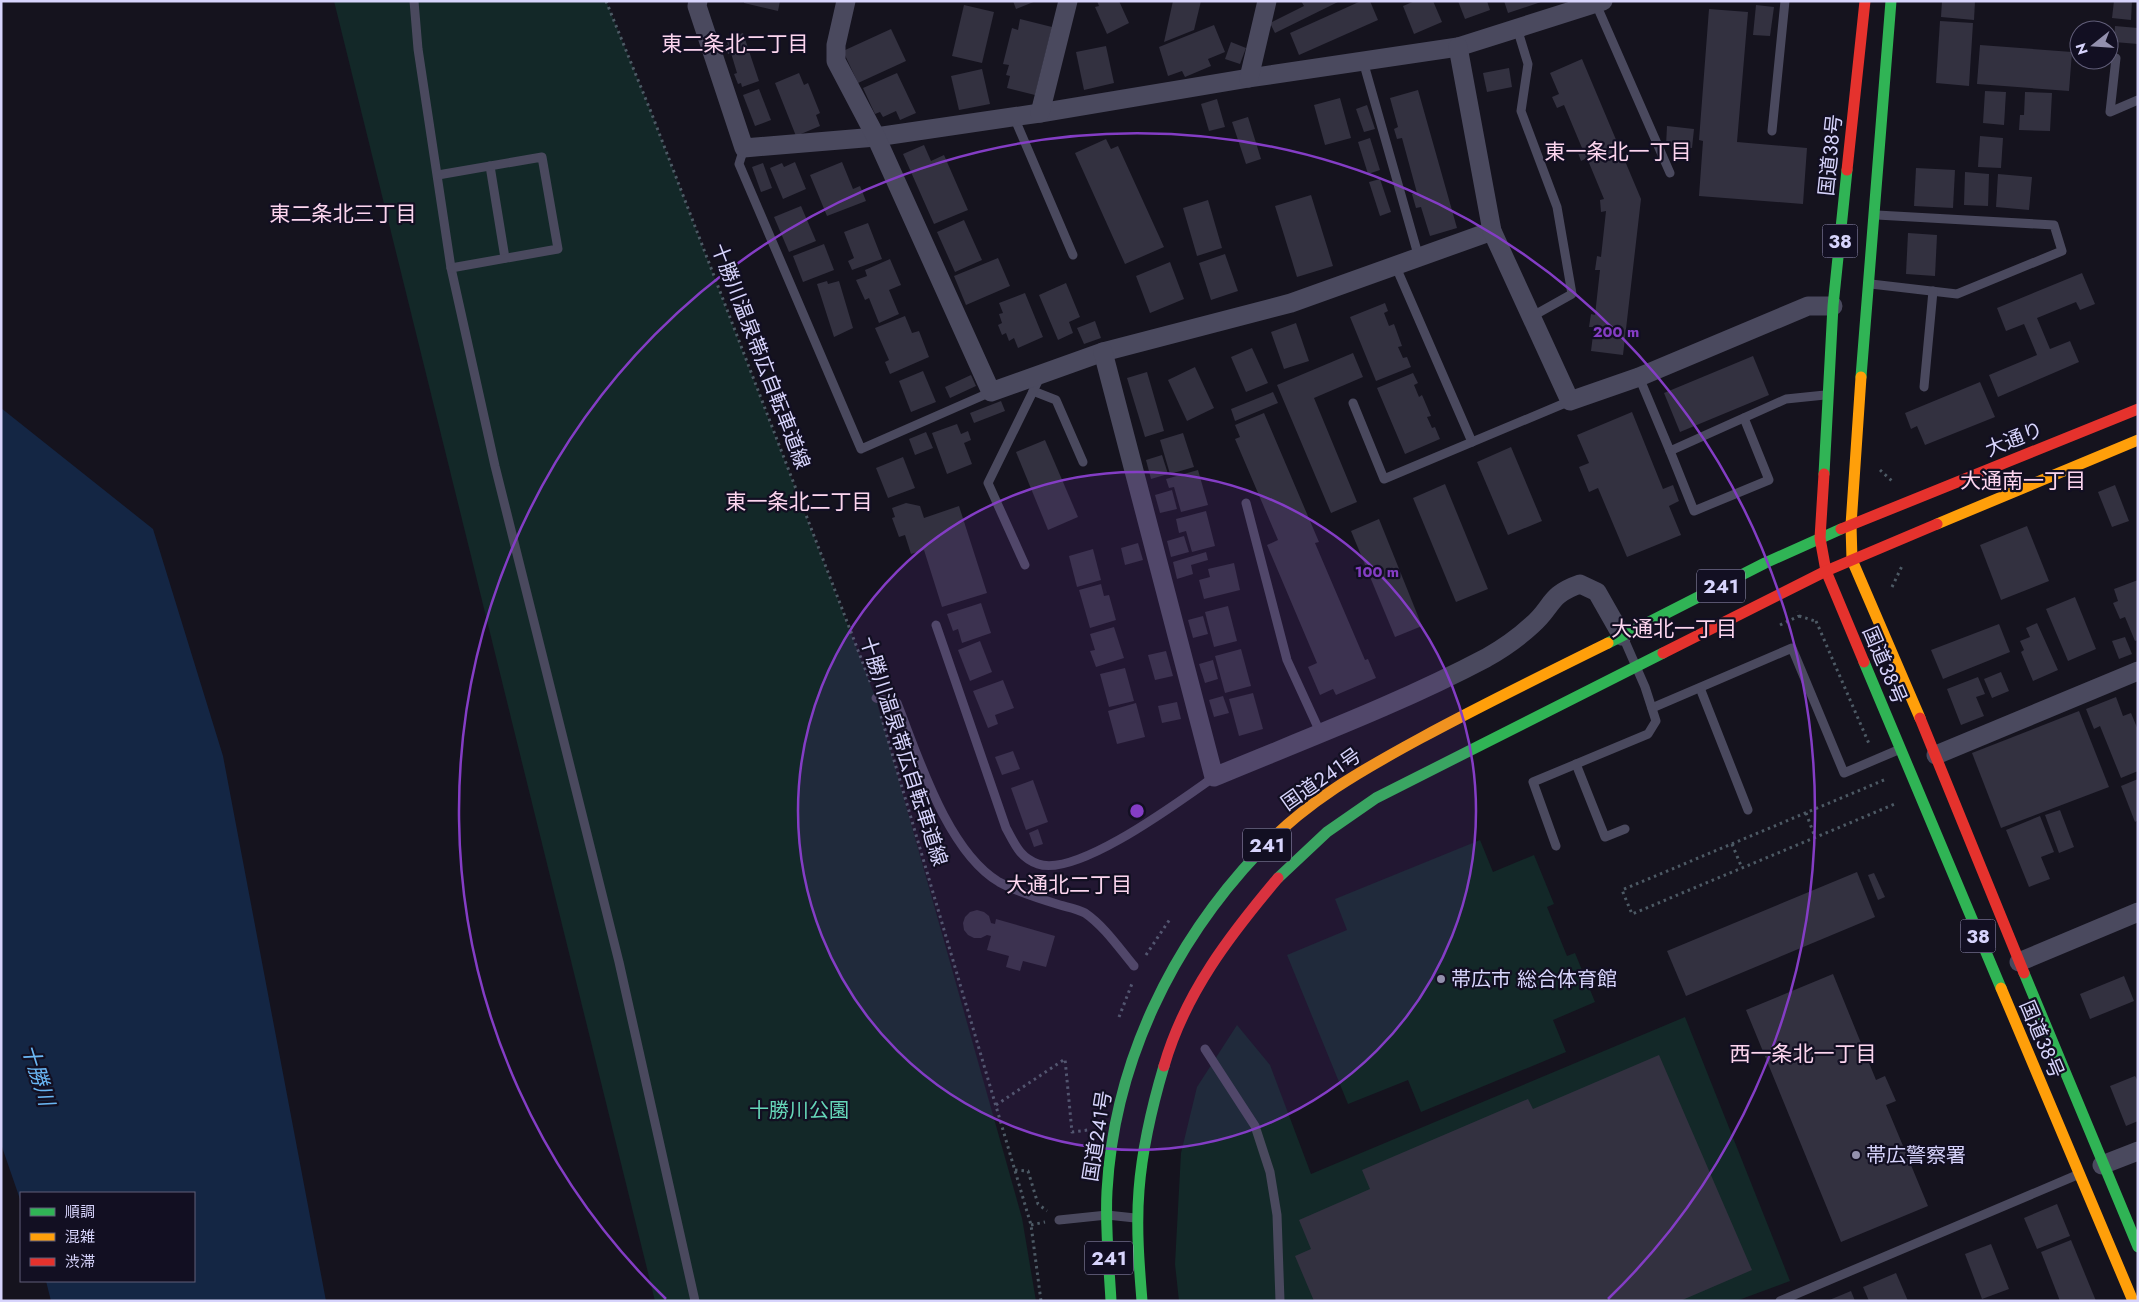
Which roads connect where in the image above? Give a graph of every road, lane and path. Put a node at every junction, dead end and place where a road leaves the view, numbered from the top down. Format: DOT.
graph roads {
  1 [pos="414,1"];
  2 [pos="606,1"];
  3 [pos="698,1"];
  4 [pos="846,1"];
  5 [pos="1068,1"];
  6 [pos="1267,1"];
  7 [pos="1785,1"];
  8 [pos="1865,1"];
  9 [pos="1891,1"];
  10 [pos="1600,2"];
  11 [pos="1517,28"];
  12 [pos="1458,47"];
  13 [pos="1363,61"];
  14 [pos="2115,70"];
  15 [pos="1249,78"];
  16 [pos="2138,100"];
  17 [pos="1040,113"];
  18 [pos="1014,117"];
  19 [pos="1772,131"];
  20 [pos="876,137"];
  21 [pos="744,148"];
  22 [pos="490,166"];
  23 [pos="1670,173"];
  24 [pos="438,175"];
  25 [pos="1873,214"];
  26 [pos="1492,231"];
  27 [pos="1073,255"];
  28 [pos="505,258"];
  29 [pos="1420,258"];
  30 [pos="1396,267"];
  31 [pos="451,268"];
  32 [pos="1868,283"];
  33 [pos="1933,291"];
  34 [pos="1833,306"];
  35 [pos="1531,316"];
  36 [pos="1103,352"];
  37 [pos="1042,373"];
  38 [pos="1640,378"];
  39 [pos="1924,387"];
  40 [pos="1033,391"];
  41 [pos="991,392"];
  42 [pos="1828,395"];
  43 [pos="1570,401"];
  44 [pos="1353,403"];
  45 [pos="2138,409"];
  46 [pos="1744,418"];
  47 [pos="2138,440"];
  48 [pos="1472,442"];
  49 [pos="1670,451"];
  50 [pos="1083,462"];
  51 [pos="1246,503"];
  52 [pos="1851,526"];
  53 [pos="1820,538"];
  54 [pos="1852,560"];
  55 [pos="1025,565"];
  56 [pos="1826,571"];
  57 [pos="1792,588"];
  58 [pos="936,625"];
  59 [pos="1772,628"];
  60 [pos="1622,636"];
  61 [pos="1636,666"];
  62 [pos="2138,671"];
  63 [pos="1700,688"];
  64 [pos="876,698"];
  65 [pos="1652,708"];
  66 [pos="1320,732"];
  67 [pos="1900,749"];
  68 [pos="1936,755"];
  69 [pos="1576,764"];
  70 [pos="1214,777"];
  71 [pos="1884,780"];
  72 [pos="1895,804"];
  73 [pos="1748,810"];
  74 [pos="1806,813"];
  75 [pos="1625,829"];
  76 [pos="1815,837"];
  77 [pos="1732,844"];
  78 [pos="1556,846"];
  79 [pos="1742,868"];
  80 [pos="2138,912"];
  81 [pos="2020,962"];
  82 [pos="1134,966"];
  83 [pos="1205,1049"];
  84 [pos="996,1106"];
  85 [pos="1088,1130"];
  86 [pos="2138,1151"];
  87 [pos="2102,1165"];
  88 [pos="1015,1170"];
  89 [pos="2079,1174"];
  90 [pos="1107,1214"];
  91 [pos="1139,1218"];
  92 [pos="1058,1220"];
  93 [pos="2138,1247"];
  94 [pos="695,1301"];
  95 [pos="1042,1301"];
  96 [pos="1111,1301"];
  97 [pos="1142,1301"];
  98 [pos="1280,1301"];
  99 [pos="1780,1301"];
  100 [pos="2132,1301"];
  1 -- 24 [label="lane"];
  2 -- 64 [label="path, 十勝川温泉帯広自転車道線"];
  3 -- 21 [label="street"];
  4 -- 20 [label="street"];
  5 -- 17 [label="street"];
  6 -- 15 [label="street"];
  7 -- 19 [label="lane"];
  8 -- 34 [label="highway, 国道38号 / 38"];
  9 -- 25 [label="highway, 国道38号 / 38"];
  10 -- 11 [label="street"];
  10 -- 23 [label="lane"];
  11 -- 12 [label="street"];
  11 -- 35 [label="lane"];
  12 -- 13 [label="street"];
  12 -- 26 [label="street"];
  13 -- 15 [label="street"];
  13 -- 29 [label="lane"];
  14 -- 16 [label="lane"];
  15 -- 17 [label="street"];
  17 -- 18 [label="street"];
  18 -- 20 [label="street"];
  18 -- 27 [label="lane"];
  20 -- 21 [label="street"];
  20 -- 41 [label="street"];
  21 -- 41 [label="lane"];
  22 -- 24 [label="lane"];
  22 -- 28 [label="lane"];
  22 -- 28 [label="lane"];
  24 -- 31 [label="lane"];
  25 -- 32 [label="highway, 国道38号 / 38"];
  25 -- 33 [label="lane"];
  26 -- 29 [label="street"];
  26 -- 35 [label="street"];
  28 -- 31 [label="lane"];
  29 -- 30 [label="street"];
  30 -- 36 [label="street"];
  30 -- 48 [label="lane"];
  31 -- 94 [label="lane"];
  32 -- 33 [label="lane"];
  32 -- 52 [label="highway, 国道38号 / 38"];
  33 -- 39 [label="lane"];
  34 -- 38 [label="street"];
  34 -- 42 [label="highway, 国道38号 / 38"];
  35 -- 43 [label="street"];
  36 -- 37 [label="street"];
  36 -- 70 [label="street"];
  37 -- 40 [label="lane"];
  37 -- 41 [label="street"];
  38 -- 43 [label="street"];
  38 -- 49 [label="lane"];
  40 -- 50 [label="lane"];
  40 -- 55 [label="lane"];
  42 -- 46 [label="lane"];
  42 -- 53 [label="highway, 国道38号 / 38"];
  43 -- 48 [label="lane"];
  44 -- 48 [label="lane"];
  45 -- 52 [label="highway, 大通り"];
  46 -- 49 [label="lane"];
  46 -- 49 [label="lane"];
  47 -- 54 [label="highway"];
  51 -- 66 [label="lane"];
  52 -- 53 [label="highway, 大通り"];
  52 -- 54 [label="highway, 国道38号 / 38"];
  53 -- 56 [label="highway, 国道38号 / 38"];
  53 -- 60 [label="highway, 国道241号 / 241"];
  54 -- 56 [label="highway"];
  54 -- 68 [label="highway, 国道38号 / 38"];
  56 -- 57 [label="highway, 241"];
  56 -- 67 [label="highway, 国道38号 / 38"];
  57 -- 59 [label="path"];
  57 -- 61 [label="highway, 241"];
  58 -- 70 [label="lane"];
  60 -- 61 [label="lane"];
  60 -- 66 [label="street"];
  60 -- 90 [label="highway, 国道241号 / 241"];
  61 -- 65 [label="lane"];
  61 -- 91 [label="highway, 241"];
  62 -- 68 [label="street"];
  63 -- 65 [label="lane"];
  63 -- 67 [label="lane"];
  63 -- 73 [label="lane"];
  64 -- 82 [label="lane"];
  64 -- 84 [label="path, 十勝川温泉帯広自転車道線"];
  65 -- 69 [label="lane"];
  66 -- 70 [label="street"];
  67 -- 89 [label="highway, 国道38号 / 38"];
  68 -- 81 [label="highway, 国道38号 / 38"];
  69 -- 75 [label="lane"];
  69 -- 78 [label="lane"];
  71 -- 74 [label="path"];
  72 -- 76 [label="path"];
  74 -- 76 [label="path"];
  74 -- 77 [label="path"];
  76 -- 79 [label="path"];
  77 -- 79 [label="path"];
  77 -- 79 [label="path"];
  80 -- 81 [label="street"];
  81 -- 87 [label="highway, 国道38号 / 38"];
  83 -- 98 [label="lane"];
  84 -- 85 [label="path"];
  84 -- 88 [label="path, 十勝川温泉帯広自転車道線"];
  86 -- 87 [label="street"];
  87 -- 93 [label="highway, 国道38号 / 38"];
  88 -- 92 [label="path"];
  88 -- 95 [label="path, 十勝川温泉帯広自転車道線"];
  89 -- 99 [label="lane"];
  89 -- 100 [label="highway, 国道38号 / 38"];
  90 -- 91 [label="lane"];
  90 -- 92 [label="lane"];
  90 -- 96 [label="highway, 国道241号 / 241"];
  91 -- 97 [label="highway, 241"];
}
